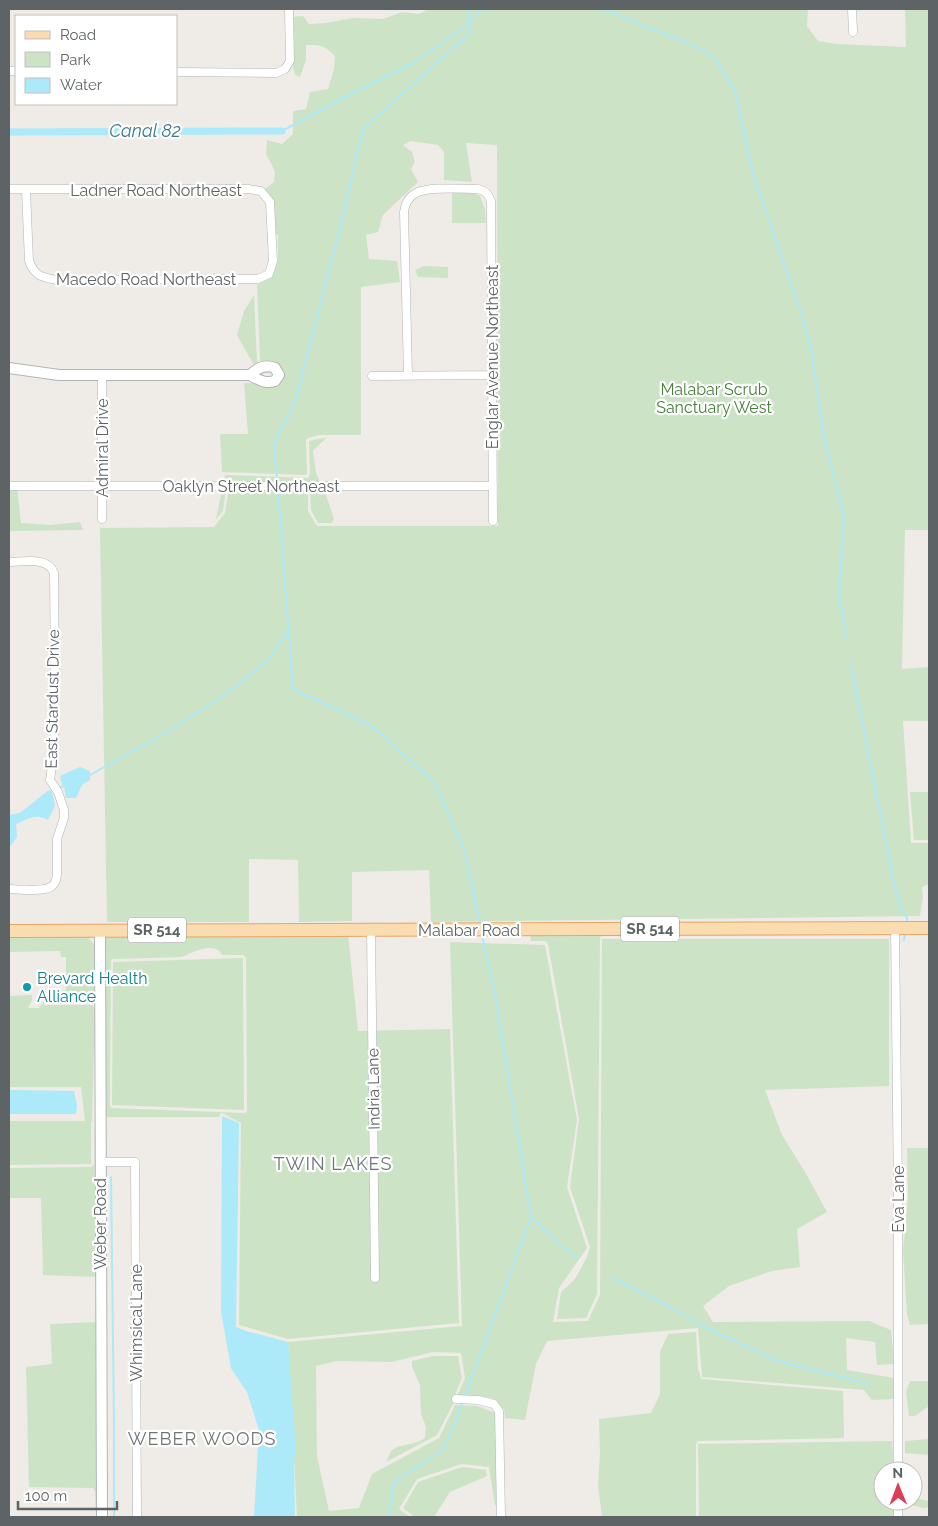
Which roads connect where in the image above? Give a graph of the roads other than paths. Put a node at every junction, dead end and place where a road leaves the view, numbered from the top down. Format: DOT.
graph roads {
  1 [pos="289,9"];
  2 [pos="852,9"];
  3 [pos="853,32"];
  4 [pos="178,72"];
  5 [pos="9,189"];
  6 [pos="26,190"];
  7 [pos="273,261"];
  8 [pos="9,368"];
  9 [pos="492,374"];
  10 [pos="250,375"];
  11 [pos="408,375"];
  12 [pos="102,376"];
  13 [pos="372,376"];
  14 [pos="9,486"];
  15 [pos="102,486"];
  16 [pos="493,486"];
  17 [pos="102,519"];
  18 [pos="493,520"];
  19 [pos="9,562"];
  20 [pos="9,889"];
  21 [pos="895,928"];
  22 [pos="929,928"];
  23 [pos="100,930"];
  24 [pos="371,930"];
  25 [pos="9,931"];
  26 [pos="100,1162"];
  27 [pos="375,1278"];
  28 [pos="456,1399"];
  29 [pos="898,1461"];
  30 [pos="102,1517"];
  31 [pos="137,1517"];
  32 [pos="501,1517"];
  1 -- 4 [label="street"];
  2 -- 3 [label="street"];
  5 -- 6 [label="street, Ladner Road Northeast"];
  6 -- 7 [label="street, Ladner Road Northeast"];
  6 -- 7 [label="street, Macedo Road Northeast"];
  8 -- 12 [label="street"];
  9 -- 11 [label="street"];
  9 -- 11 [label="street, Englar Avenue Northeast"];
  9 -- 16 [label="street, Englar Avenue Northeast"];
  10 -- 12 [label="street"];
  11 -- 13 [label="street"];
  12 -- 15 [label="street, Admiral Drive"];
  14 -- 15 [label="street, Oaklyn Street Northeast"];
  15 -- 16 [label="street, Oaklyn Street Northeast"];
  15 -- 17 [label="street, Admiral Drive"];
  16 -- 18 [label="street, Englar Avenue Northeast"];
  19 -- 20 [label="street, East Stardust Drive"];
  21 -- 22 [label="main road, Malabar Road / SR 514"];
  21 -- 24 [label="main road, Malabar Road / SR 514"];
  21 -- 29 [label="street, Eva Lane"];
  23 -- 24 [label="main road, Malabar Road / SR 514"];
  23 -- 25 [label="main road, Malabar Road / SR 514"];
  23 -- 26 [label="street, Weber Road"];
  24 -- 27 [label="street, Indria Lane"];
  26 -- 30 [label="street, Weber Road"];
  26 -- 31 [label="street, Whimsical Lane"];
  28 -- 32 [label="street"];
}
